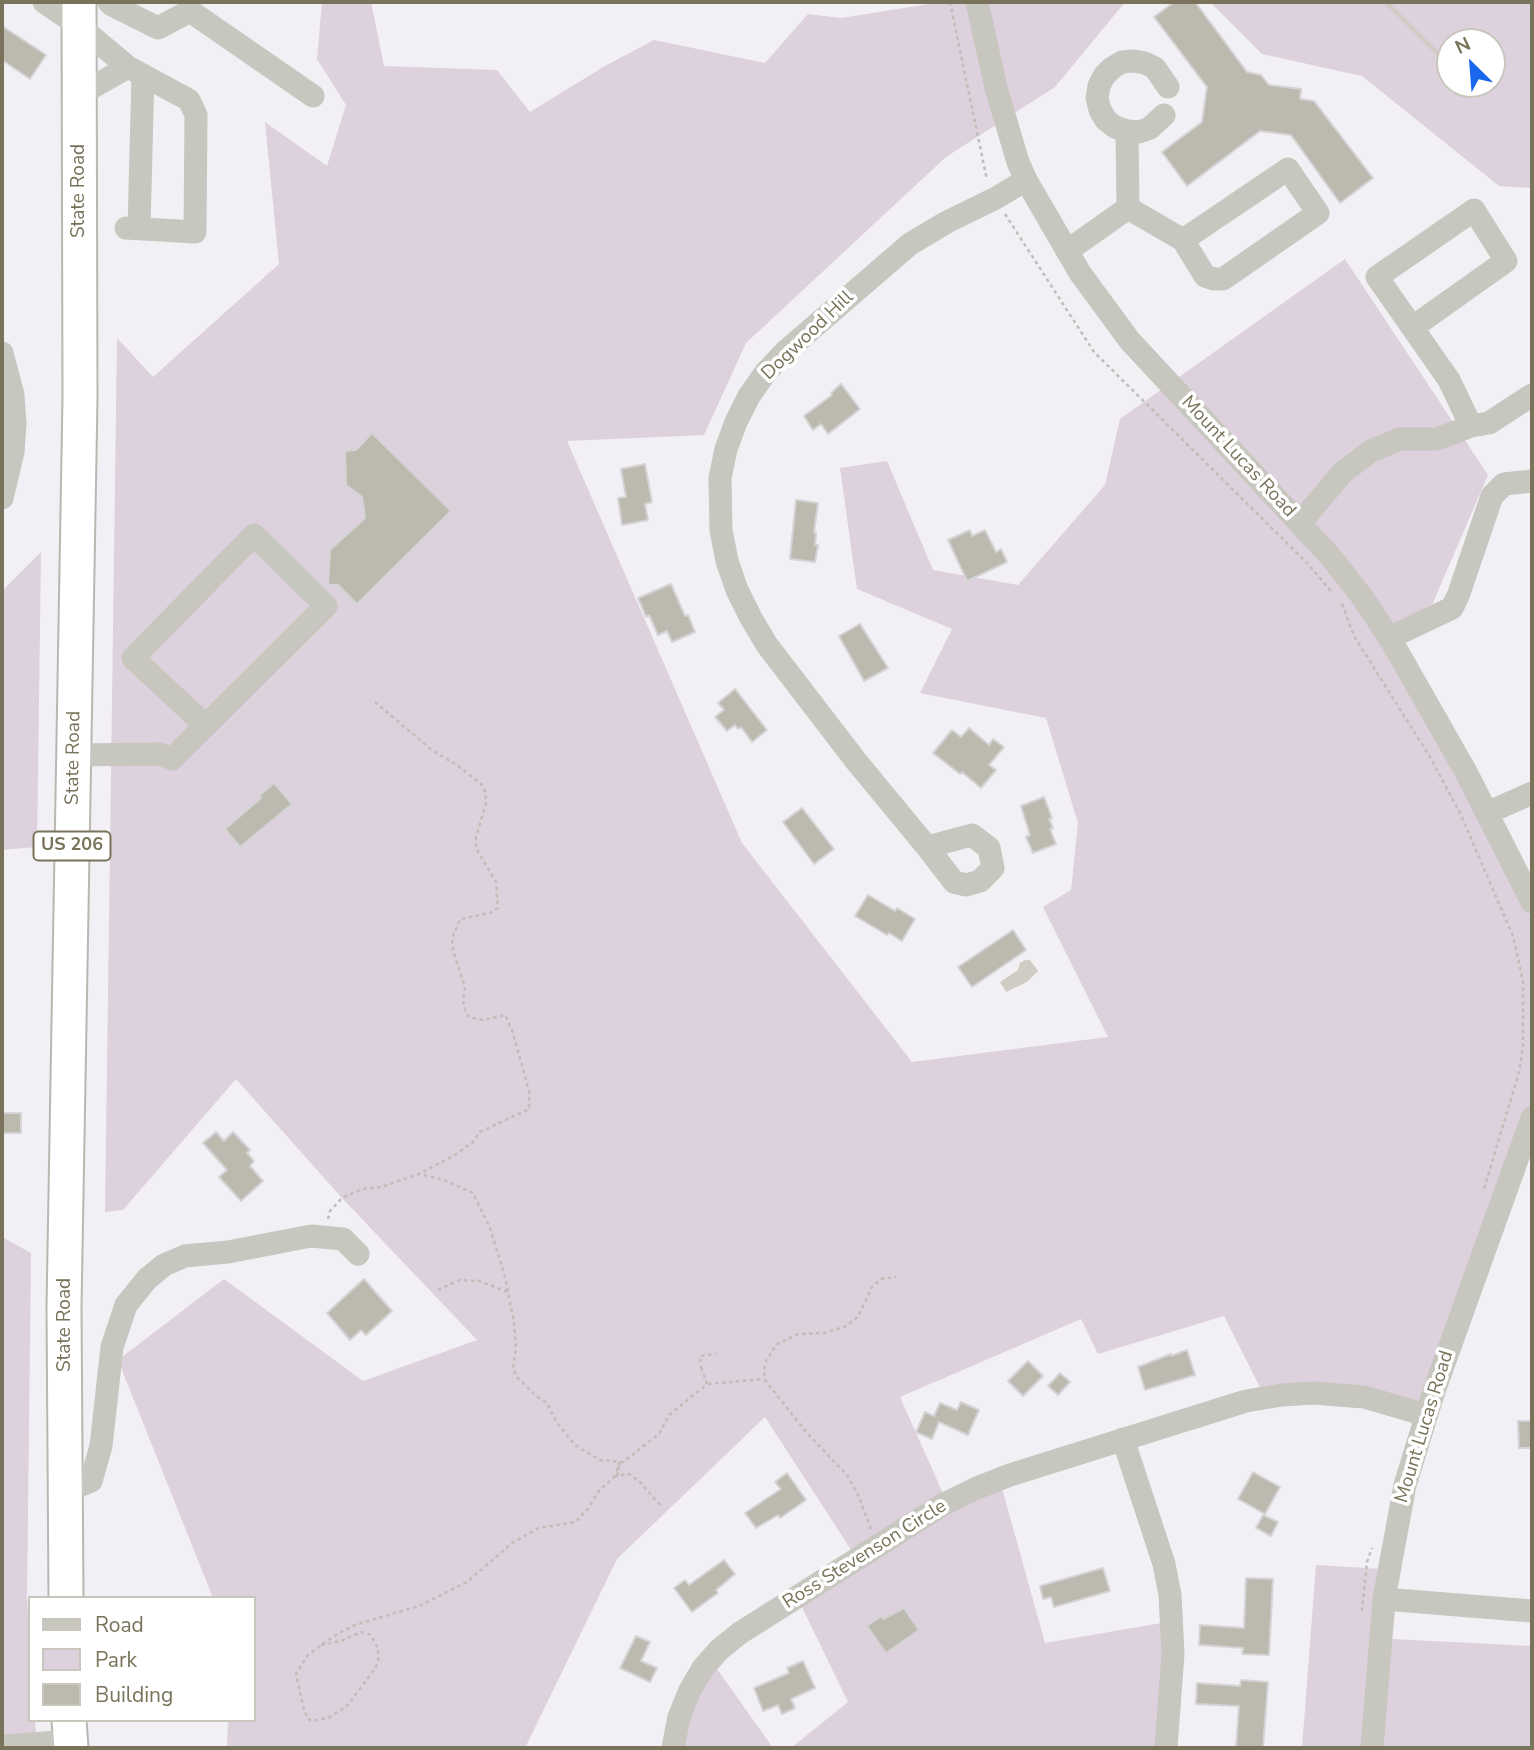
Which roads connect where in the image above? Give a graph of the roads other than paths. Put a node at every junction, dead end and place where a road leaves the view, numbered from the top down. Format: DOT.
graph roads {
  1 [pos="44,2"];
  2 [pos="109,2"];
  3 [pos="977,2"];
  4 [pos="79,14"];
  5 [pos="136,71"];
  6 [pos="1168,87"];
  7 [pos="79,94"];
  8 [pos="313,96"];
  9 [pos="1164,115"];
  10 [pos="1127,131"];
  11 [pos="1026,180"];
  12 [pos="1128,208"];
  13 [pos="1183,240"];
  14 [pos="1067,251"];
  15 [pos="1413,327"];
  16 [pos="2,354"];
  17 [pos="1532,395"];
  18 [pos="1471,426"];
  19 [pos="1532,481"];
  20 [pos="2,498"];
  21 [pos="1300,523"];
  22 [pos="1389,638"];
  23 [pos="205,725"];
  24 [pos="74,755"];
  25 [pos="1532,793"];
  26 [pos="1487,813"];
  27 [pos="927,847"];
  28 [pos="1532,902"];
  29 [pos="1532,1118"];
  30 [pos="358,1254"];
  31 [pos="1426,1415"];
  32 [pos="1123,1439"];
  33 [pos="65,1491"];
  34 [pos="66,1596"];
  35 [pos="1384,1599"];
  36 [pos="1532,1611"];
  37 [pos="71,1737"];
  38 [pos="2,1746"];
  39 [pos="673,1748"];
  40 [pos="1166,1748"];
  41 [pos="1372,1748"];
  1 -- 4 [label="street"];
  2 -- 8 [label="street"];
  3 -- 11 [label="street, Mount Lucas Road"];
  4 -- 5 [label="street"];
  4 -- 7 [label="highway, State Road / US 206"];
  5 -- 5 [label="street"];
  5 -- 7 [label="street"];
  6 -- 10 [label="street"];
  7 -- 24 [label="highway, State Road / US 206"];
  9 -- 10 [label="street"];
  10 -- 12 [label="street"];
  11 -- 14 [label="street, Mount Lucas Road"];
  11 -- 27 [label="street, Dogwood Hill"];
  12 -- 13 [label="street"];
  12 -- 14 [label="street"];
  13 -- 13 [label="street"];
  14 -- 21 [label="street, Mount Lucas Road"];
  15 -- 15 [label="street"];
  15 -- 18 [label="street"];
  16 -- 20 [label="street"];
  17 -- 18 [label="street"];
  18 -- 21 [label="street"];
  19 -- 22 [label="street"];
  21 -- 22 [label="street, Mount Lucas Road"];
  22 -- 26 [label="street, Mount Lucas Road"];
  23 -- 23 [label="street"];
  23 -- 24 [label="street"];
  24 -- 33 [label="highway, State Road / US 206"];
  25 -- 26 [label="street"];
  26 -- 28 [label="street, Mount Lucas Road"];
  29 -- 31 [label="street, Mount Lucas Road"];
  30 -- 33 [label="street"];
  31 -- 32 [label="street, Ross Stevenson Circle"];
  31 -- 35 [label="street, Mount Lucas Road"];
  32 -- 39 [label="street, Ross Stevenson Circle"];
  32 -- 40 [label="street"];
  33 -- 34 [label="highway, State Road / US 206"];
  35 -- 36 [label="street"];
  35 -- 41 [label="street, Mount Lucas Road"];
  37 -- 38 [label="street"];
}
